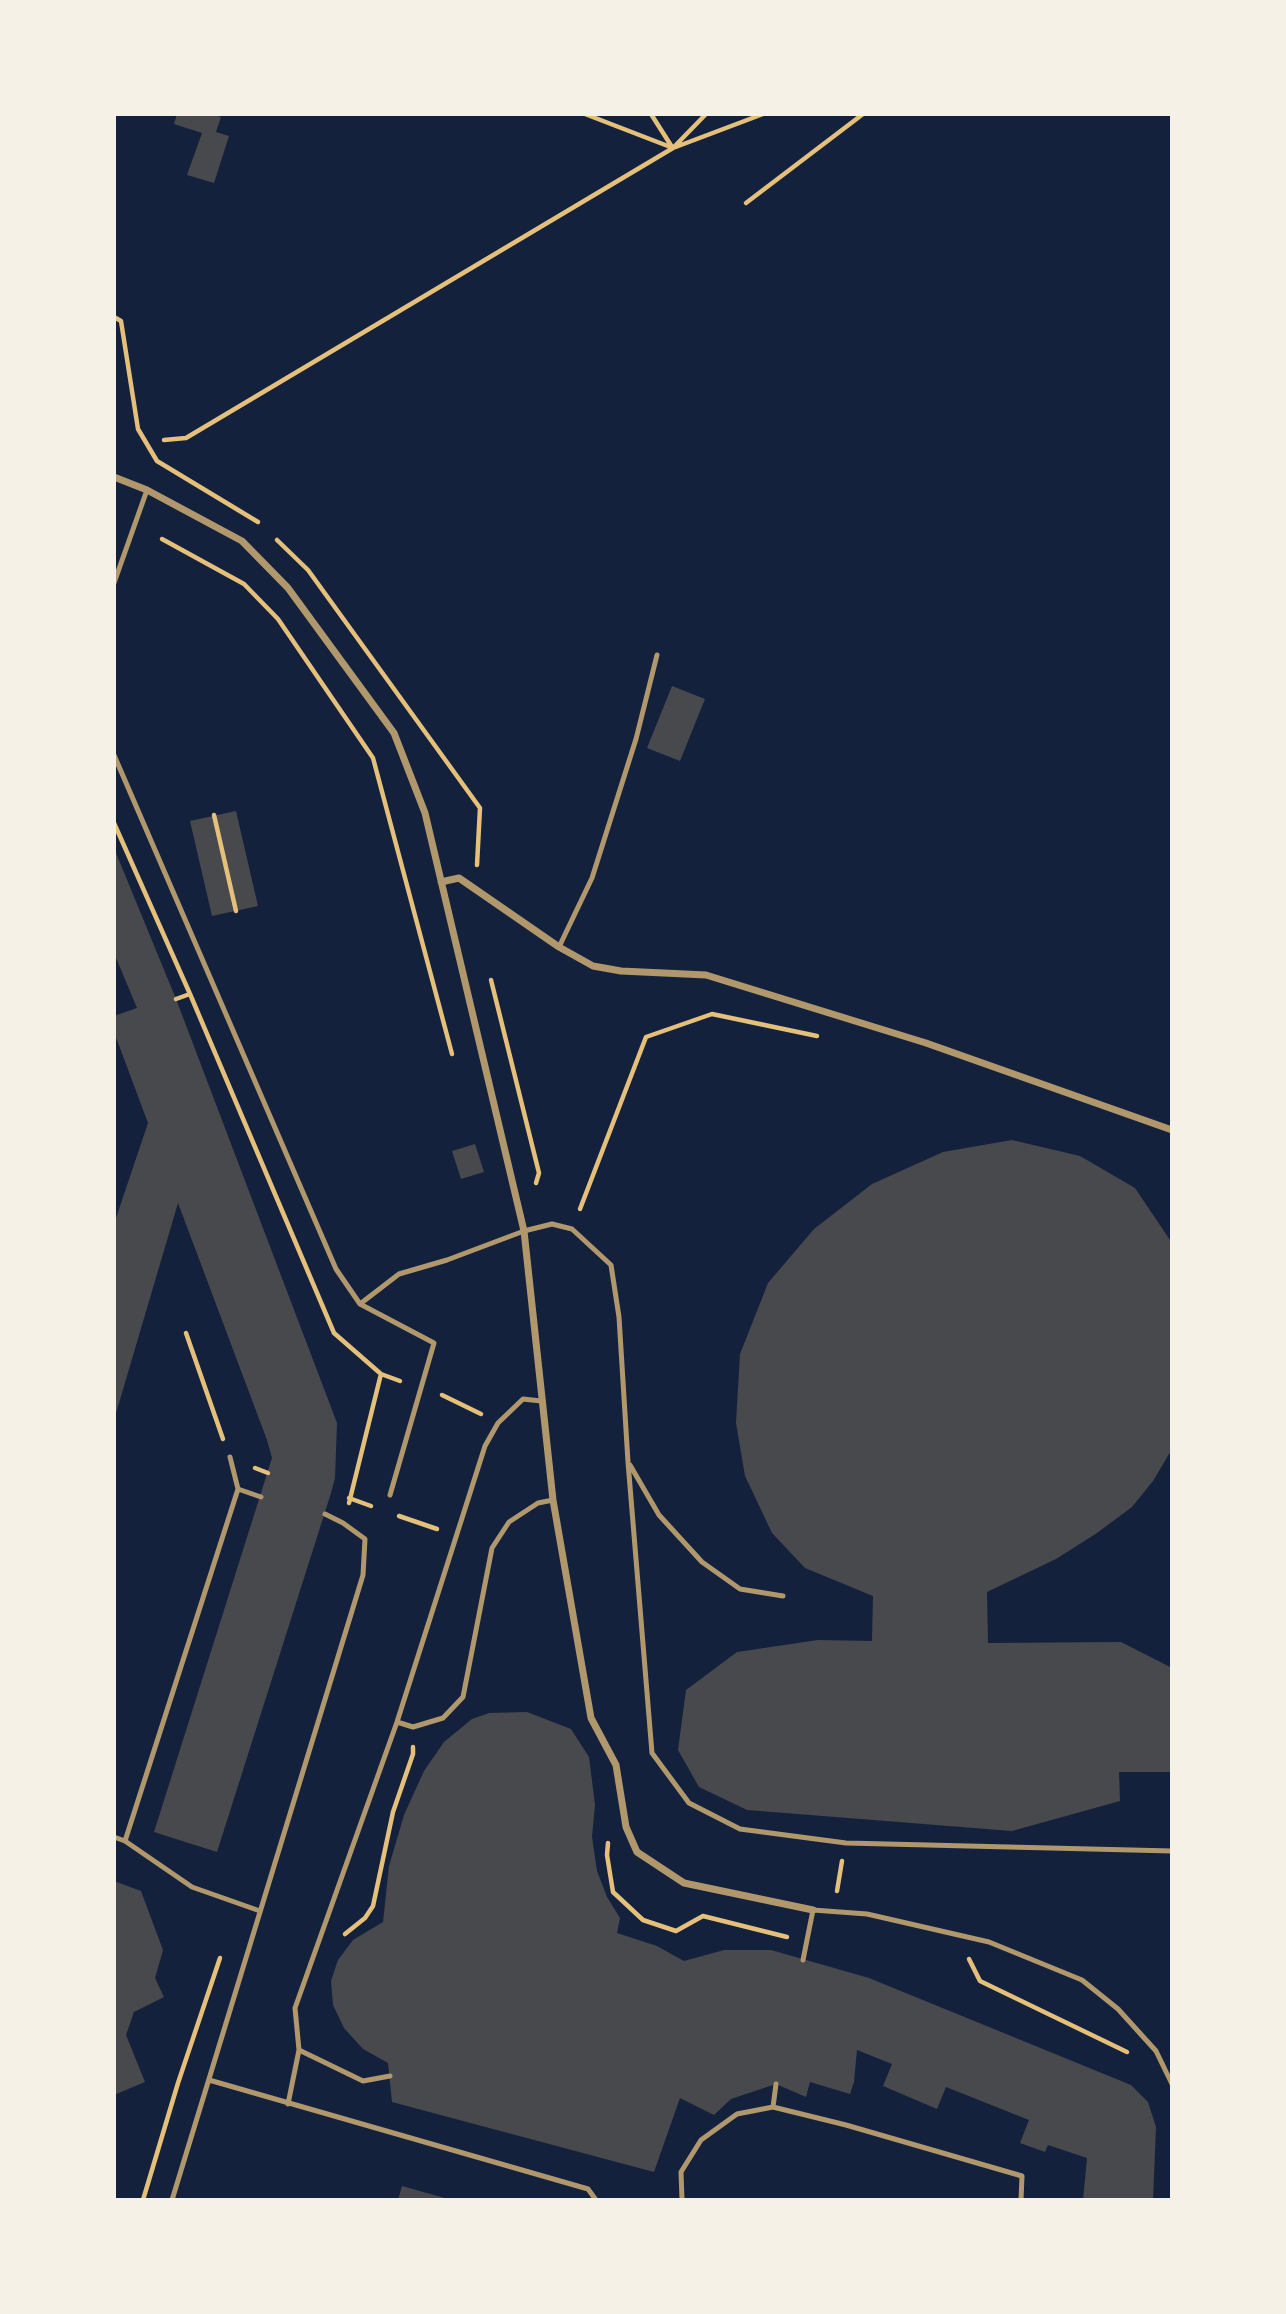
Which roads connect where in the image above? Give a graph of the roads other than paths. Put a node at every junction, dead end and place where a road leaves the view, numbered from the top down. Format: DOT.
graph roads {
  1 [pos="114,477"];
  2 [pos="147,490"];
  3 [pos="114,583"];
  4 [pos="657,655"];
  5 [pos="114,755"];
  6 [pos="441,882"];
  7 [pos="559,947"];
  8 [pos="1172,1130"];
  9 [pos="524,1231"];
  10 [pos="360,1304"];
  11 [pos="541,1401"];
  12 [pos="230,1457"];
  13 [pos="628,1462"];
  14 [pos="238,1489"];
  15 [pos="390,1495"];
  16 [pos="261,1497"];
  17 [pos="553,1500"];
  18 [pos="325,1514"];
  19 [pos="783,1596"];
  20 [pos="397,1722"];
  21 [pos="114,1837"];
  22 [pos="125,1841"];
  23 [pos="1172,1851"];
  24 [pos="813,1910"];
  25 [pos="260,1911"];
  26 [pos="803,1960"];
  27 [pos="299,2050"];
  28 [pos="390,2077"];
  29 [pos="209,2080"];
  30 [pos="776,2084"];
  31 [pos="1172,2084"];
  32 [pos="288,2104"];
  33 [pos="773,2107"];
  34 [pos="172,2200"];
  35 [pos="596,2200"];
  36 [pos="682,2200"];
  37 [pos="1021,2200"];
  1 -- 2 [label="street"];
  2 -- 3 [label="lane"];
  2 -- 6 [label="street"];
  4 -- 7 [label="lane"];
  5 -- 10 [label="lane"];
  6 -- 7 [label="street"];
  6 -- 9 [label="street"];
  7 -- 8 [label="street"];
  9 -- 10 [label="lane"];
  9 -- 11 [label="street"];
  9 -- 13 [label="lane"];
  10 -- 15 [label="lane"];
  11 -- 17 [label="street"];
  11 -- 20 [label="lane"];
  12 -- 14 [label="lane"];
  13 -- 19 [label="lane"];
  13 -- 23 [label="lane"];
  14 -- 16 [label="lane"];
  14 -- 22 [label="lane"];
  17 -- 20 [label="lane"];
  17 -- 24 [label="street"];
  18 -- 25 [label="lane"];
  20 -- 27 [label="lane"];
  21 -- 22 [label="lane"];
  22 -- 25 [label="lane"];
  24 -- 26 [label="lane"];
  24 -- 31 [label="lane"];
  25 -- 29 [label="lane"];
  27 -- 28 [label="lane"];
  27 -- 32 [label="lane"];
  29 -- 32 [label="lane"];
  29 -- 34 [label="lane"];
  30 -- 33 [label="lane"];
  32 -- 35 [label="lane"];
  33 -- 36 [label="lane"];
  33 -- 37 [label="lane"];
}
